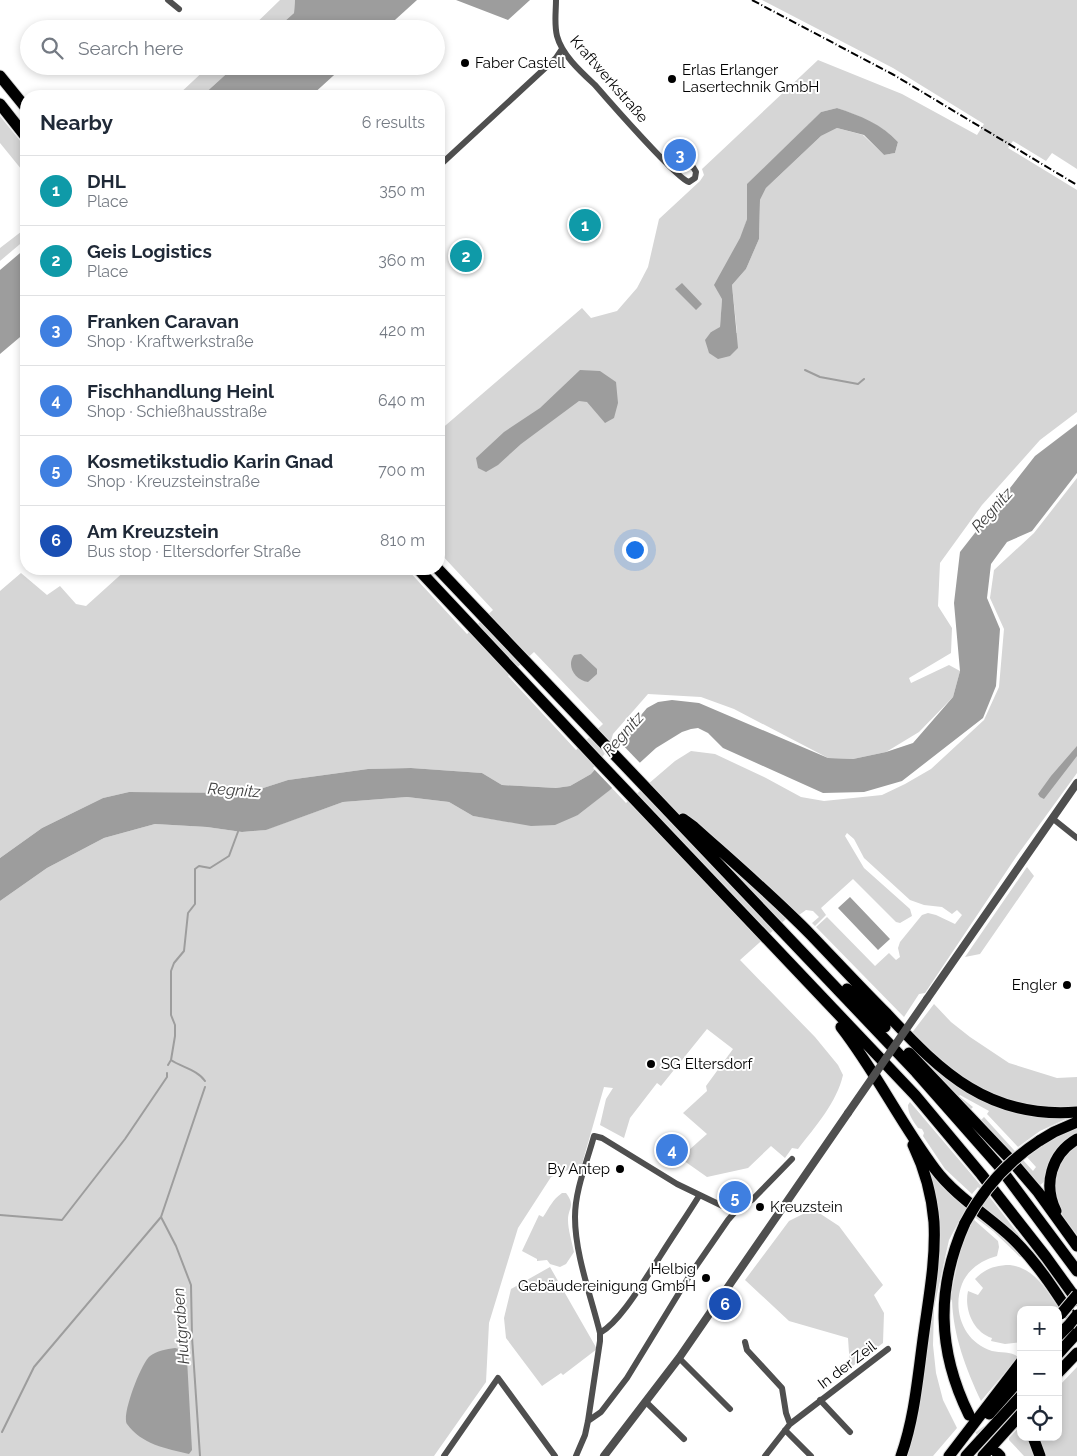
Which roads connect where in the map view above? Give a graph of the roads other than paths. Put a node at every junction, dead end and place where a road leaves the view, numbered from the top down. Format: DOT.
graph roads {
  1 [pos="168,0"];
  2 [pos="556,0"];
  3 [pos="179,9"];
  4 [pos="562,49"];
  5 [pos="0,76"];
  6 [pos="20,101"];
  7 [pos="0,104"];
  8 [pos="20,129"];
  9 [pos="445,160"];
  10 [pos="668,164"];
  11 [pos="424,575"];
  12 [pos="444,575"];
  13 [pos="1077,783"];
  14 [pos="657,800"];
  15 [pos="1052,818"];
  16 [pos="1077,838"];
  17 [pos="745,882"];
  18 [pos="794,939"];
  19 [pos="784,956"];
  20 [pos="897,1112"];
  21 [pos="1077,1112"];
  22 [pos="1077,1122"];
  23 [pos="1077,1139"];
  24 [pos="792,1159"];
  25 [pos="699,1196"];
  26 [pos="735,1212"];
  27 [pos="1077,1245"];
  28 [pos="1077,1271"];
  29 [pos="1077,1295"];
  30 [pos="1077,1300"];
  31 [pos="1062,1313"];
  32 [pos="1077,1315"];
  33 [pos="1075,1329"];
  34 [pos="600,1333"];
  35 [pos="1062,1334"];
  36 [pos="745,1342"];
  37 [pos="888,1349"];
  38 [pos="1060,1351"];
  39 [pos="1077,1353"];
  40 [pos="679,1358"];
  41 [pos="1017,1367"];
  42 [pos="1062,1370"];
  43 [pos="1017,1382"];
  44 [pos="820,1400"];
  45 [pos="1017,1400"];
  46 [pos="646,1402"];
  47 [pos="730,1409"];
  48 [pos="969,1415"];
  49 [pos="1017,1418"];
  50 [pos="588,1421"];
  51 [pos="790,1424"];
  52 [pos="786,1430"];
  53 [pos="850,1432"];
  54 [pos="684,1439"];
  55 [pos="1034,1441"];
  56 [pos="444,1456"];
  57 [pos="555,1456"];
  58 [pos="576,1456"];
  59 [pos="604,1456"];
  60 [pos="765,1456"];
  61 [pos="811,1456"];
  62 [pos="901,1456"];
  63 [pos="950,1456"];
  64 [pos="966,1456"];
  65 [pos="983,1456"];
  66 [pos="1040,1456"];
  1 -- 3 [label="street"];
  2 -- 4 [label="street, Kraftwerkstraße"];
  4 -- 9 [label="street"];
  4 -- 10 [label="street, Kraftwerkstraße"];
  5 -- 6 [label="highway"];
  7 -- 8 [label="highway"];
  11 -- 19 [label="highway"];
  12 -- 14 [label="highway"];
  13 -- 15 [label="street"];
  14 -- 17 [label="highway"];
  14 -- 17 [label="highway"];
  15 -- 16 [label="street"];
  15 -- 40 [label="street, bridge"];
  17 -- 18 [label="highway"];
  17 -- 21 [label="highway"];
  18 -- 27 [label="highway"];
  18 -- 28 [label="highway"];
  19 -- 20 [label="highway"];
  19 -- 30 [label="highway"];
  20 -- 33 [label="highway"];
  20 -- 62 [label="highway"];
  22 -- 48 [label="highway, bridge"];
  23 -- 27 [label="highway"];
  24 -- 26 [label="street"];
  25 -- 26 [label="street"];
  25 -- 34 [label="street"];
  25 -- 34 [label="street"];
  26 -- 50 [label="street"];
  29 -- 31 [label="highway, bridge"];
  32 -- 33 [label="highway, bridge"];
  33 -- 35 [label="highway"];
  33 -- 38 [label="highway"];
  34 -- 50 [label="street"];
  36 -- 51 [label="street"];
  37 -- 44 [label="street, In der Zeil"];
  39 -- 42 [label="highway"];
  40 -- 46 [label="street"];
  40 -- 47 [label="street"];
  41 -- 63 [label="highway"];
  43 -- 63 [label="highway"];
  44 -- 51 [label="street, In der Zeil"];
  44 -- 53 [label="street, In der Zeil"];
  45 -- 64 [label="highway"];
  46 -- 54 [label="street"];
  46 -- 59 [label="street"];
  49 -- 65 [label="highway"];
  50 -- 58 [label="street"];
  51 -- 52 [label="street, In der Zeil"];
  52 -- 60 [label="street, In der Zeil"];
  52 -- 61 [label="street"];
  55 -- 66 [label="highway"];
  56 -- 57 [label="street"];
}
